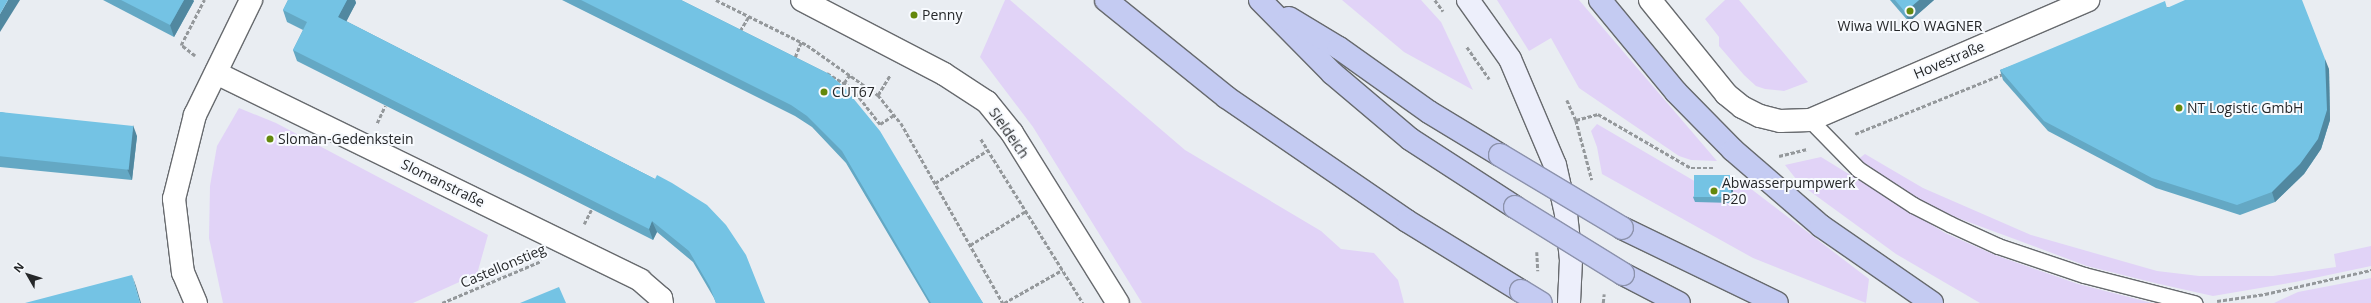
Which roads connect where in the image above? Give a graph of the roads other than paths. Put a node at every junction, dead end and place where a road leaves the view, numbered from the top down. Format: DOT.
graph roads {
  1 [pos="251,0"];
  2 [pos="802,0"];
  3 [pos="1106,0"];
  4 [pos="1468,0"];
  5 [pos="1600,0"];
  6 [pos="1650,0"];
  7 [pos="2088,0"];
  8 [pos="1262,2"];
  9 [pos="216,73"];
  10 [pos="1810,120"];
  11 [pos="2188,302"];
  12 [pos="196,303"];
  13 [pos="662,303"];
  14 [pos="1118,303"];
  15 [pos="1541,303"];
  16 [pos="1569,303"];
  17 [pos="1679,303"];
  18 [pos="1777,303"];
  19 [pos="1932,303"];
  1 -- 9 [label="street"];
  2 -- 14 [label="street, Sieldeich"];
  3 -- 15 [label="highway, bridge"];
  4 -- 16 [label="street"];
  5 -- 19 [label="highway"];
  6 -- 10 [label="street"];
  7 -- 10 [label="street, Hovestraße"];
  8 -- 17 [label="highway, bridge"];
  8 -- 18 [label="highway, bridge"];
  9 -- 12 [label="street"];
  9 -- 13 [label="street, Slomanstraße"];
  10 -- 11 [label="lane"];
}
